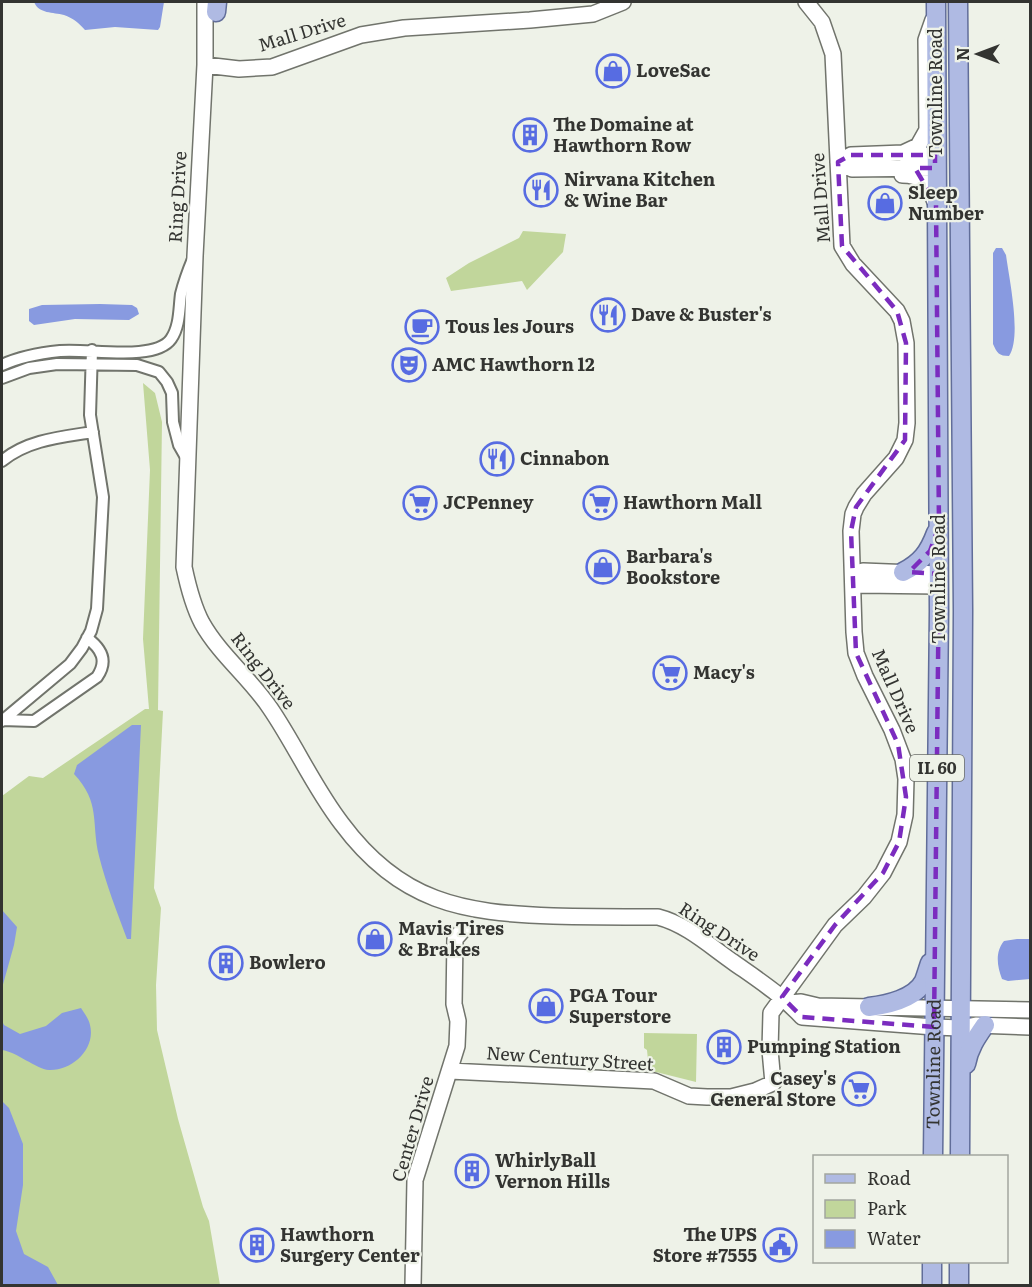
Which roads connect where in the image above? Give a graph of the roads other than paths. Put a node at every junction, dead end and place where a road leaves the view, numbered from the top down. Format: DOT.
graph roads {
  1 [pos="603,2"];
  2 [pos="623,2"];
  3 [pos="806,2"];
  4 [pos="958,2"];
  5 [pos="213,4"];
  6 [pos="936,7"];
  7 [pos="593,8"];
  8 [pos="205,64"];
  9 [pos="903,153"];
  10 [pos="935,161"];
  11 [pos="838,162"];
  12 [pos="865,169"];
  13 [pos="936,204"];
  14 [pos="195,256"];
  15 [pos="92,350"];
  16 [pos="91,363"];
  17 [pos="2,365"];
  18 [pos="2,378"];
  19 [pos="93,432"];
  20 [pos="187,459"];
  21 [pos="2,461"];
  22 [pos="939,526"];
  23 [pos="903,572"];
  24 [pos="853,576"];
  25 [pos="939,580"];
  26 [pos="87,638"];
  27 [pos="2,721"];
  28 [pos="464,907"];
  29 [pos="934,950"];
  30 [pos="785,1000"];
  31 [pos="869,1007"];
  32 [pos="934,1007"];
  33 [pos="961,1009"];
  34 [pos="1030,1010"];
  35 [pos="985,1025"];
  36 [pos="934,1027"];
  37 [pos="1030,1027"];
  38 [pos="961,1028"];
  39 [pos="450,1071"];
  40 [pos="960,1092"];
  41 [pos="933,1155"];
  42 [pos="960,1155"];
  43 [pos="932,1263"];
  44 [pos="959,1263"];
  45 [pos="413,1286"];
  46 [pos="932,1286"];
  47 [pos="959,1286"];
  1 -- 7 [label="street"];
  2 -- 7 [label="street, Mall Drive"];
  3 -- 11 [label="street, Mall Drive"];
  4 -- 33 [label="main road, Townline Road / IL 60"];
  5 -- 8 [label="street, Ring Drive"];
  6 -- 9 [label="street"];
  6 -- 10 [label="main road, Townline Road / IL 60"];
  7 -- 8 [label="street, Mall Drive"];
  8 -- 14 [label="street, Ring Drive"];
  9 -- 10 [label="street"];
  9 -- 11 [label="street"];
  10 -- 12 [label="street"];
  10 -- 13 [label="main road, Townline Road / IL 60"];
  11 -- 12 [label="street"];
  11 -- 24 [label="street, Mall Drive"];
  12 -- 13 [label="street"];
  13 -- 22 [label="main road, Townline Road / IL 60"];
  14 -- 15 [label="street"];
  14 -- 20 [label="street, Ring Drive"];
  15 -- 16 [label="street"];
  15 -- 17 [label="street"];
  16 -- 18 [label="street"];
  16 -- 19 [label="street"];
  16 -- 20 [label="street"];
  19 -- 21 [label="street"];
  19 -- 26 [label="street"];
  20 -- 28 [label="street, Ring Drive"];
  22 -- 23 [label="main road"];
  22 -- 25 [label="main road, Townline Road / IL 60"];
  23 -- 24 [label="street"];
  23 -- 25 [label="street"];
  24 -- 25 [label="street"];
  24 -- 30 [label="street, Mall Drive"];
  25 -- 29 [label="main road, Townline Road / IL 60"];
  26 -- 27 [label="street"];
  26 -- 27 [label="street"];
  28 -- 30 [label="street, Ring Drive"];
  28 -- 39 [label="street, Center Drive"];
  29 -- 31 [label="main road"];
  29 -- 32 [label="main road, Townline Road / IL 60"];
  30 -- 31 [label="street, Ring Drive"];
  30 -- 36 [label="street, Ring Drive"];
  30 -- 39 [label="street, New Century Street"];
  31 -- 32 [label="street, Ring Drive"];
  32 -- 33 [label="street, Ring Drive"];
  32 -- 36 [label="main road, Townline Road / IL 60"];
  33 -- 34 [label="street, Ring Drive"];
  33 -- 38 [label="main road, Townline Road / IL 60"];
  35 -- 37 [label="street, Ring Drive"];
  35 -- 38 [label="street, Ring Drive"];
  35 -- 40 [label="main road"];
  36 -- 38 [label="street, Ring Drive"];
  36 -- 41 [label="main road, Townline Road / IL 60"];
  38 -- 40 [label="main road, Townline Road / IL 60"];
  39 -- 45 [label="street, Center Drive"];
  40 -- 42 [label="main road, Townline Road / IL 60"];
  43 -- 46 [label="main road"];
  44 -- 47 [label="main road"];
}
